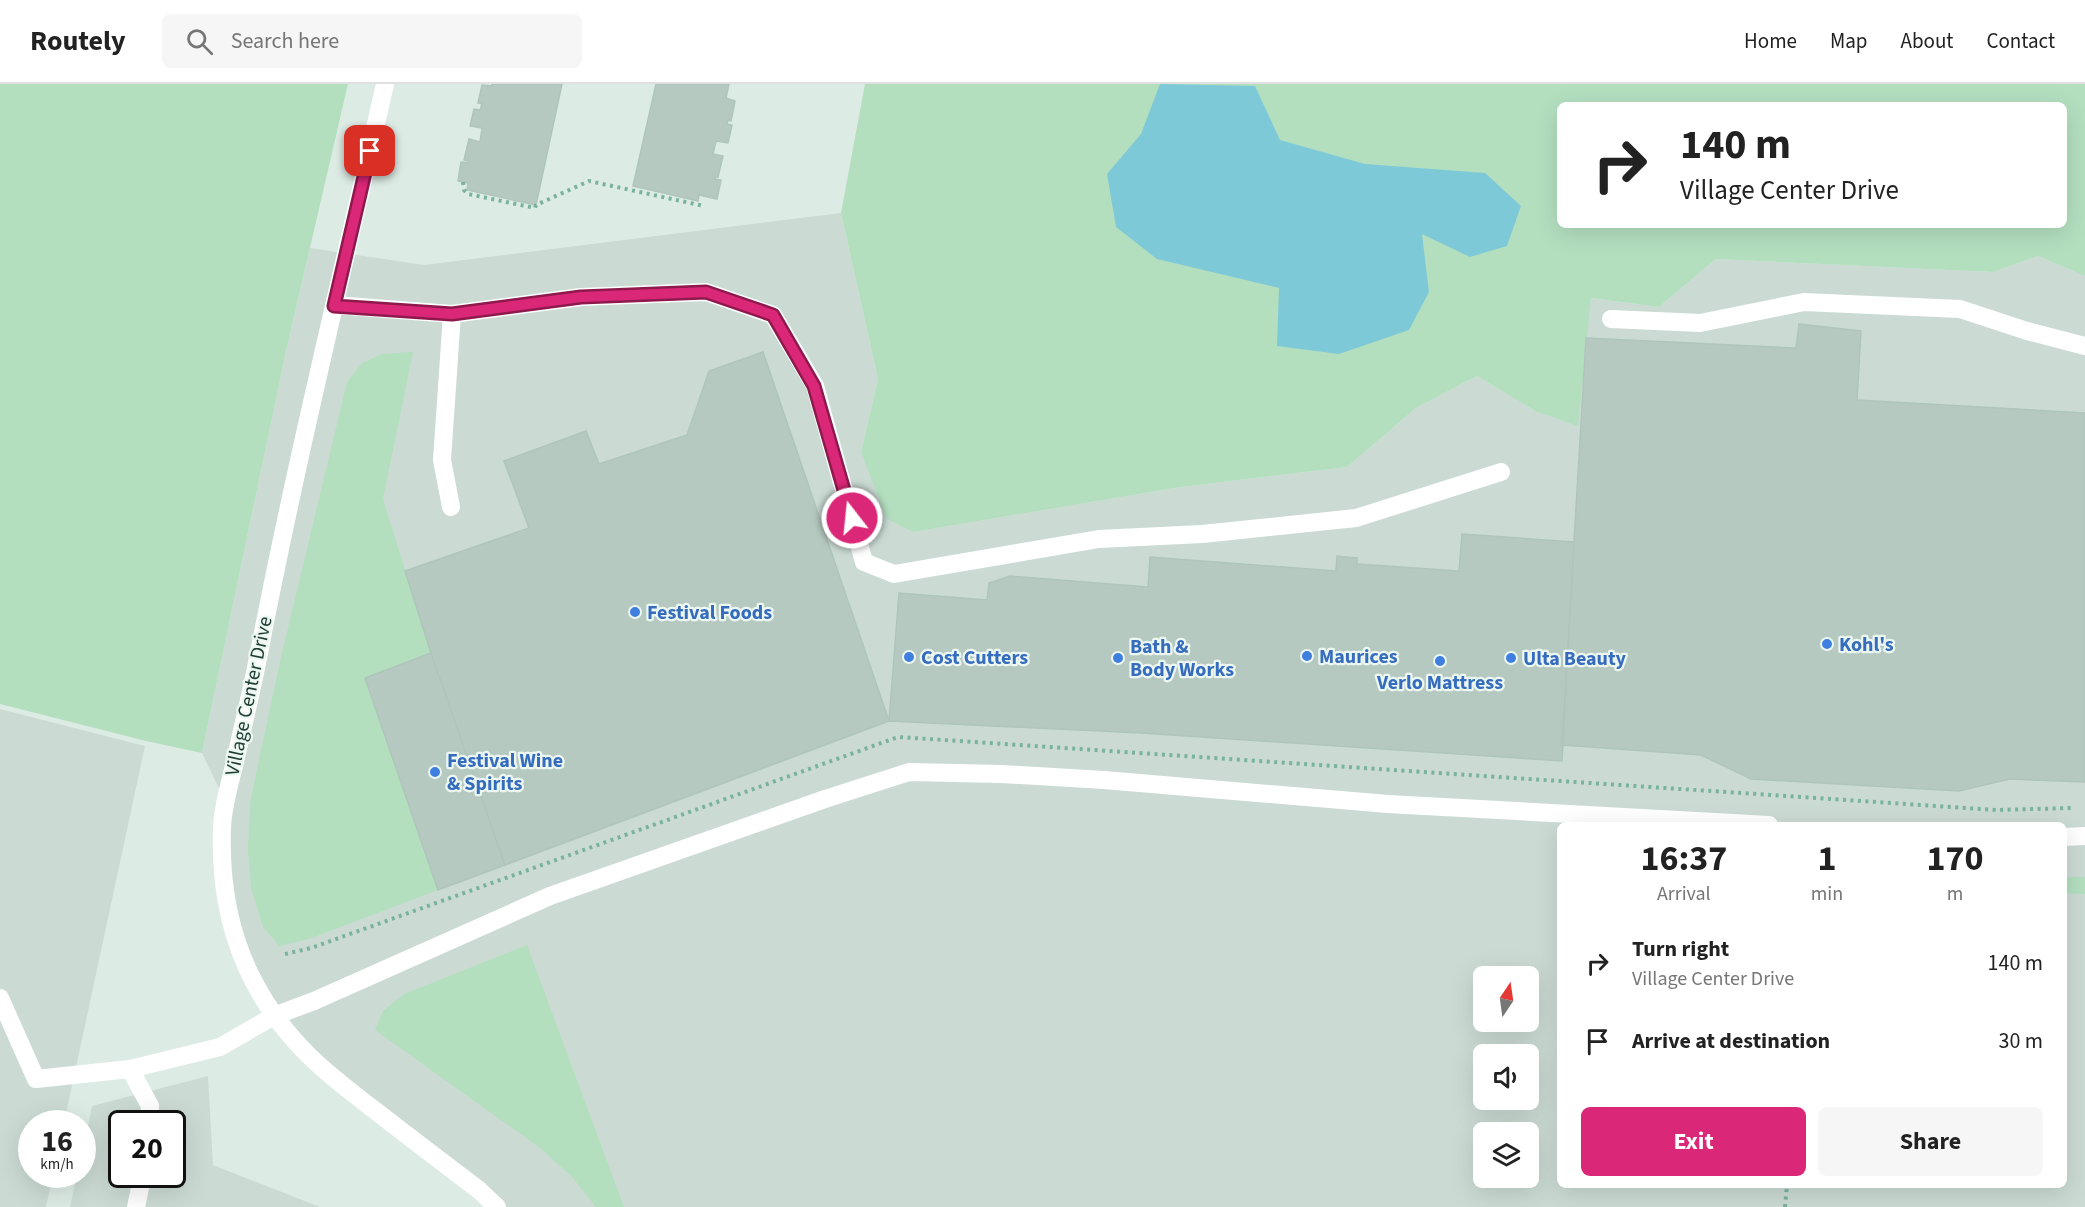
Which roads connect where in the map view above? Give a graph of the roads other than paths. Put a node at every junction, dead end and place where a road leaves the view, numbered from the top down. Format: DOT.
graph roads {
  1 [pos="385,84"];
  2 [pos="334,306"];
  3 [pos="452,314"];
  4 [pos="1611,319"];
  5 [pos="2085,346"];
  6 [pos="1501,472"];
  7 [pos="451,507"];
  8 [pos="1715,822"];
  9 [pos="2085,836"];
  10 [pos="2067,837"];
  11 [pos="0,998"];
  12 [pos="274,1016"];
  13 [pos="130,1070"];
  14 [pos="150,1110"];
  15 [pos="140,1188"];
  16 [pos="136,1207"];
  17 [pos="497,1207"];
  1 -- 2 [label="street, Village Center Drive"];
  2 -- 3 [label="street"];
  2 -- 12 [label="street, Village Center Drive"];
  3 -- 6 [label="street"];
  3 -- 7 [label="street"];
  4 -- 5 [label="street"];
  8 -- 12 [label="street"];
  9 -- 10 [label="street"];
  11 -- 13 [label="street"];
  12 -- 13 [label="street"];
  12 -- 17 [label="street, Village Center Drive"];
  13 -- 14 [label="street"];
  15 -- 16 [label="street"];
}
